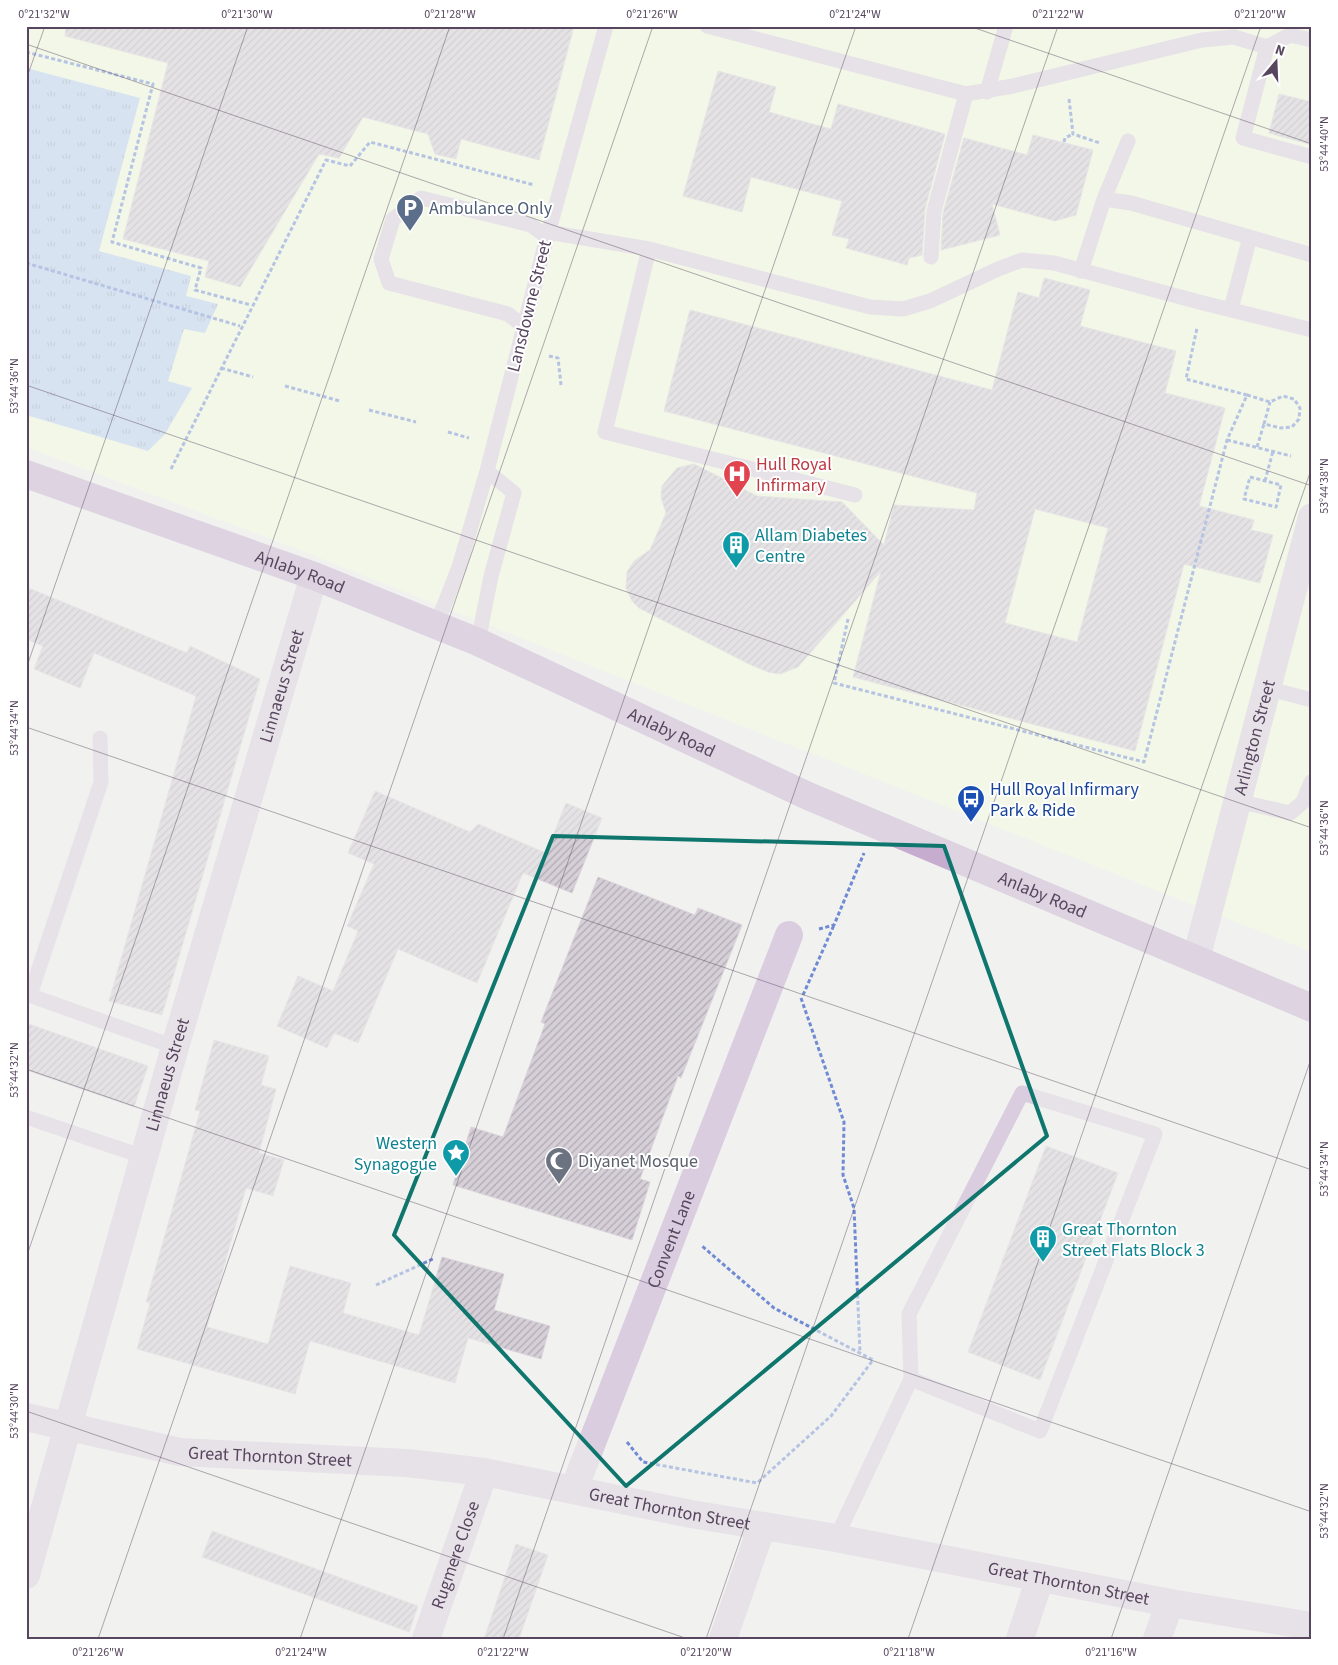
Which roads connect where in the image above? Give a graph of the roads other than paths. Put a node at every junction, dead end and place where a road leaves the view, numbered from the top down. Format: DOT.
graph roads {
  1 [pos="606,26"];
  2 [pos="707,26"];
  3 [pos="1006,26"];
  4 [pos="1204,33"];
  5 [pos="1312,40"];
  6 [pos="1267,47"];
  7 [pos="987,92"];
  8 [pos="966,94"];
  9 [pos="1128,141"];
  10 [pos="1312,156"];
  11 [pos="1104,198"];
  12 [pos="547,235"];
  13 [pos="1250,237"];
  14 [pos="649,249"];
  15 [pos="1312,255"];
  16 [pos="931,257"];
  17 [pos="1081,270"];
  18 [pos="1231,309"];
  19 [pos="524,326"];
  20 [pos="1312,330"];
  21 [pos="487,471"];
  22 [pos="26,474"];
  23 [pos="855,495"];
  24 [pos="1312,517"];
  25 [pos="314,576"];
  26 [pos="436,626"];
  27 [pos="478,642"];
  28 [pos="1266,688"];
  29 [pos="1312,700"];
  30 [pos="100,738"];
  31 [pos="1311,782"];
  32 [pos="1237,800"];
  33 [pos="789,935"];
  34 [pos="1196,960"];
  35 [pos="28,994"];
  36 [pos="1312,1008"];
  37 [pos="175,1047"];
  38 [pos="26,1117"];
  39 [pos="144,1157"];
  40 [pos="911,1379"];
  41 [pos="26,1417"];
  42 [pos="68,1428"];
  43 [pos="484,1472"];
  44 [pos="574,1489"];
  45 [pos="762,1526"];
  46 [pos="836,1538"];
  47 [pos="26,1575"];
  48 [pos="1040,1578"];
  49 [pos="1170,1603"];
  50 [pos="1312,1626"];
  51 [pos="426,1639"];
  52 [pos="723,1639"];
  53 [pos="1020,1639"];
  54 [pos="1157,1639"];
  1 -- 12 [label="lane, Lansdowne Street"];
  2 -- 8 [label="lane"];
  3 -- 7 [label="lane"];
  4 -- 6 [label="lane"];
  4 -- 7 [label="lane"];
  5 -- 6 [label="lane"];
  6 -- 10 [label="lane"];
  7 -- 8 [label="lane"];
  8 -- 16 [label="lane"];
  9 -- 11 [label="lane"];
  11 -- 13 [label="lane"];
  11 -- 17 [label="lane"];
  12 -- 14 [label="lane"];
  12 -- 19 [label="lane, Lansdowne Street"];
  12 -- 19 [label="lane"];
  13 -- 15 [label="lane"];
  13 -- 18 [label="lane"];
  14 -- 17 [label="lane"];
  14 -- 23 [label="lane"];
  17 -- 18 [label="lane"];
  18 -- 20 [label="lane"];
  19 -- 21 [label="lane, Lansdowne Street"];
  21 -- 26 [label="lane, Lansdowne Street"];
  21 -- 27 [label="lane"];
  22 -- 25 [label="main road, Anlaby Road"];
  24 -- 28 [label="street, Arlington Street"];
  25 -- 26 [label="main road, Anlaby Road"];
  25 -- 37 [label="street, Linnaeus Street"];
  26 -- 27 [label="main road, Anlaby Road"];
  27 -- 34 [label="main road, Anlaby Road"];
  28 -- 29 [label="lane"];
  28 -- 32 [label="street, Arlington Street"];
  30 -- 35 [label="lane"];
  31 -- 32 [label="lane"];
  32 -- 34 [label="street, Arlington Street"];
  33 -- 44 [label="street, Convent Lane"];
  34 -- 36 [label="main road, Anlaby Road"];
  35 -- 37 [label="lane"];
  37 -- 39 [label="street, Linnaeus Street"];
  38 -- 39 [label="lane"];
  39 -- 42 [label="street, Linnaeus Street"];
  40 -- 40 [label="lane"];
  40 -- 46 [label="lane"];
  41 -- 42 [label="street, Great Thornton Street"];
  42 -- 43 [label="street, Great Thornton Street"];
  42 -- 47 [label="street, Linnaeus Street"];
  43 -- 44 [label="street, Great Thornton Street"];
  43 -- 51 [label="street, Rugmere Close"];
  44 -- 45 [label="street, Great Thornton Street"];
  45 -- 46 [label="street, Great Thornton Street"];
  45 -- 52 [label="street"];
  46 -- 48 [label="street, Great Thornton Street"];
  48 -- 49 [label="street, Great Thornton Street"];
  48 -- 53 [label="street"];
  49 -- 50 [label="street, Great Thornton Street"];
  49 -- 54 [label="street"];
}
